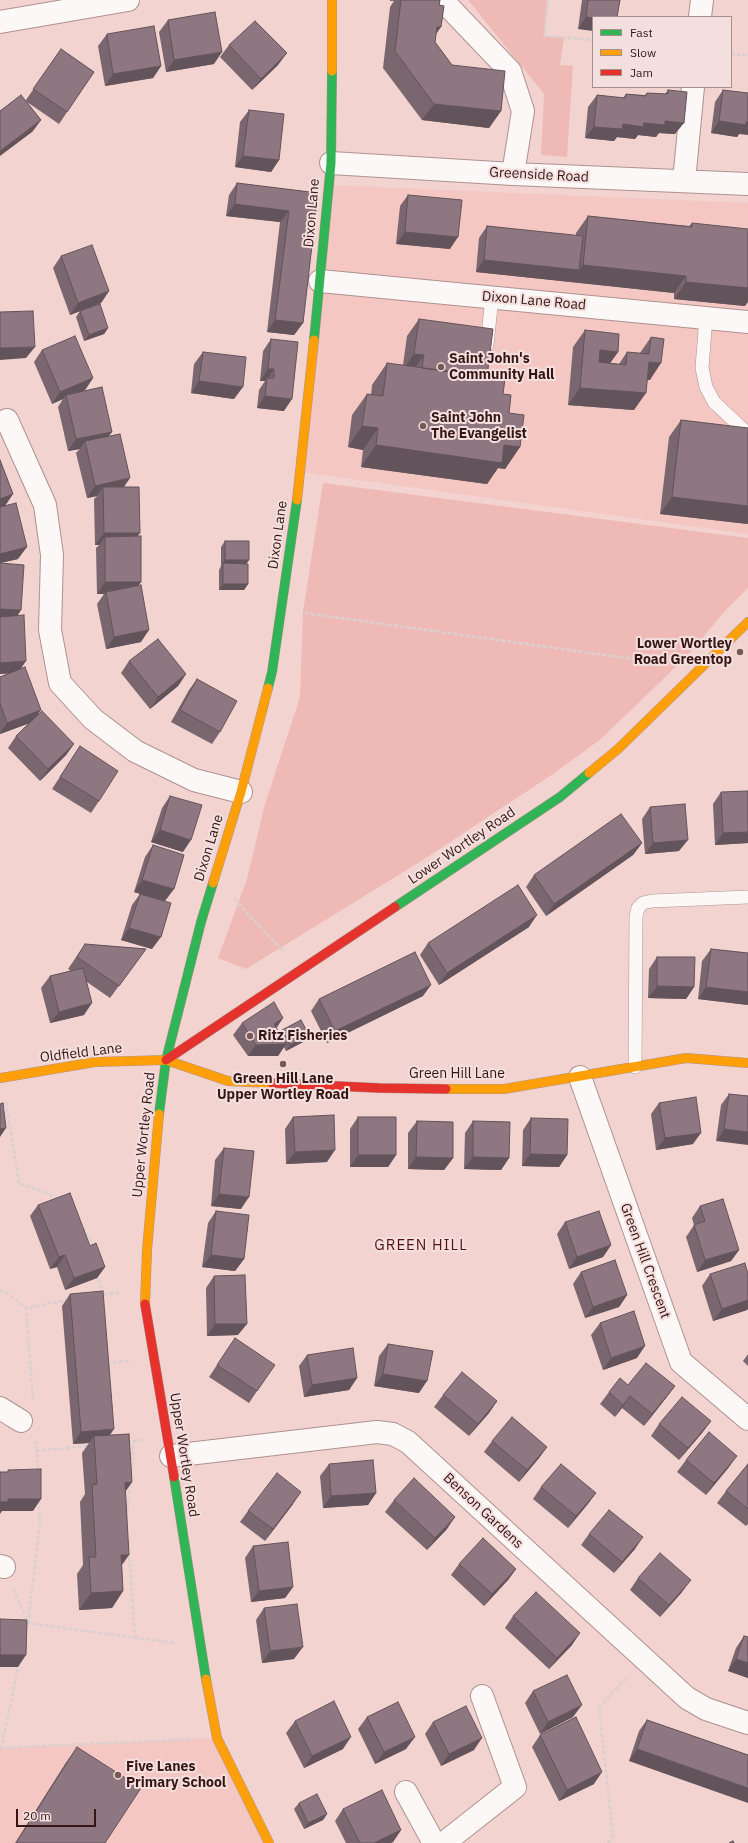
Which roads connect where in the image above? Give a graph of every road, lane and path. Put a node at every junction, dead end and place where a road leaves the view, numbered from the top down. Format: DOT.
graph roads {
  1 [pos="128,0"];
  2 [pos="332,0"];
  3 [pos="445,0"];
  4 [pos="548,0"];
  5 [pos="702,0"];
  6 [pos="700,16"];
  7 [pos="0,22"];
  8 [pos="592,40"];
  9 [pos="732,54"];
  10 [pos="748,55"];
  11 [pos="693,88"];
  12 [pos="331,163"];
  13 [pos="513,174"];
  14 [pos="684,181"];
  15 [pos="748,184"];
  16 [pos="320,281"];
  17 [pos="492,297"];
  18 [pos="706,317"];
  19 [pos="748,322"];
  20 [pos="486,359"];
  21 [pos="7,420"];
  22 [pos="748,434"];
  23 [pos="281,610"];
  24 [pos="748,622"];
  25 [pos="743,634"];
  26 [pos="701,668"];
  27 [pos="241,792"];
  28 [pos="214,878"];
  29 [pos="748,897"];
  30 [pos="301,970"];
  31 [pos="166,1060"];
  32 [pos="748,1062"];
  33 [pos="635,1067"];
  34 [pos="580,1077"];
  35 [pos="1,1078"];
  36 [pos="65,1200"];
  37 [pos="81,1226"];
  38 [pos="93,1252"];
  39 [pos="96,1266"];
  40 [pos="0,1291"];
  41 [pos="102,1295"];
  42 [pos="94,1296"];
  43 [pos="72,1300"];
  44 [pos="103,1302"];
  45 [pos="26,1308"];
  46 [pos="106,1356"];
  47 [pos="108,1372"];
  48 [pos="0,1408"];
  49 [pos="27,1413"];
  50 [pos="748,1419"];
  51 [pos="36,1438"];
  52 [pos="120,1443"];
  53 [pos="90,1446"];
  54 [pos="36,1451"];
  55 [pos="171,1456"];
  56 [pos="38,1473"];
  57 [pos="39,1494"];
  58 [pos="127,1525"];
  59 [pos="128,1532"];
  60 [pos="2,1566"];
  61 [pos="21,1622"];
  62 [pos="28,1623"];
  63 [pos="24,1638"];
  64 [pos="135,1639"];
  65 [pos="199,1644"];
  66 [pos="20,1660"];
  67 [pos="646,1660"];
  68 [pos="482,1696"];
  69 [pos="748,1723"];
  70 [pos="217,1738"];
  71 [pos="1,1749"];
  72 [pos="406,1792"];
  73 [pos="269,1843"];
  74 [pos="434,1843"];
  75 [pos="444,1843"];
  76 [pos="608,1843"];
  1 -- 7 [label="street"];
  2 -- 12 [label="street, Dixon Lane"];
  3 -- 13 [label="street"];
  4 -- 8 [label="path"];
  5 -- 6 [label="street"];
  9 -- 10 [label="path"];
  11 -- 14 [label="street"];
  12 -- 13 [label="street, Greenside Road"];
  12 -- 16 [label="street, Dixon Lane"];
  13 -- 14 [label="street, Greenside Road"];
  14 -- 15 [label="street, Greenside Road"];
  16 -- 17 [label="street, Dixon Lane Road"];
  16 -- 23 [label="street, Dixon Lane"];
  17 -- 18 [label="street, Dixon Lane Road"];
  17 -- 20 [label="lane"];
  18 -- 19 [label="street, Dixon Lane Road"];
  18 -- 22 [label="lane"];
  21 -- 27 [label="street"];
  23 -- 26 [label="path"];
  23 -- 27 [label="street, Dixon Lane"];
  24 -- 25 [label="street, Lower Wortley Road"];
  25 -- 26 [label="street, Lower Wortley Road"];
  26 -- 30 [label="street, Lower Wortley Road"];
  27 -- 28 [label="street, Dixon Lane"];
  28 -- 30 [label="path"];
  28 -- 31 [label="street, Dixon Lane"];
  29 -- 33 [label="lane"];
  30 -- 31 [label="street, Lower Wortley Road"];
  31 -- 34 [label="street, Green Hill Lane"];
  31 -- 35 [label="street, Oldfield Lane"];
  31 -- 55 [label="street, Upper Wortley Road"];
  32 -- 33 [label="street, Green Hill Lane"];
  33 -- 34 [label="street, Green Hill Lane"];
  34 -- 50 [label="street, Green Hill Crescent"];
  35 -- 36 [label="path"];
  37 -- 38 [label="path"];
  39 -- 41 [label="path"];
  40 -- 45 [label="path"];
  41 -- 42 [label="path"];
  41 -- 44 [label="path"];
  43 -- 45 [label="path"];
  45 -- 49 [label="path"];
  46 -- 47 [label="path"];
  48 -- 49 [label="street"];
  51 -- 54 [label="path"];
  52 -- 58 [label="path"];
  53 -- 54 [label="path"];
  54 -- 56 [label="path"];
  55 -- 65 [label="street, Upper Wortley Road"];
  55 -- 67 [label="street, Benson Gardens"];
  57 -- 62 [label="path"];
  59 -- 64 [label="path"];
  60 -- 62 [label="path"];
  61 -- 62 [label="path"];
  62 -- 63 [label="path"];
  62 -- 64 [label="path"];
  64 -- 65 [label="path"];
  65 -- 70 [label="street, Upper Wortley Road"];
  66 -- 71 [label="path"];
  67 -- 69 [label="street, Benson Gardens"];
  67 -- 76 [label="path"];
  68 -- 75 [label="street"];
  70 -- 71 [label="path"];
  70 -- 73 [label="street, Upper Wortley Road"];
  72 -- 74 [label="street"];
}
